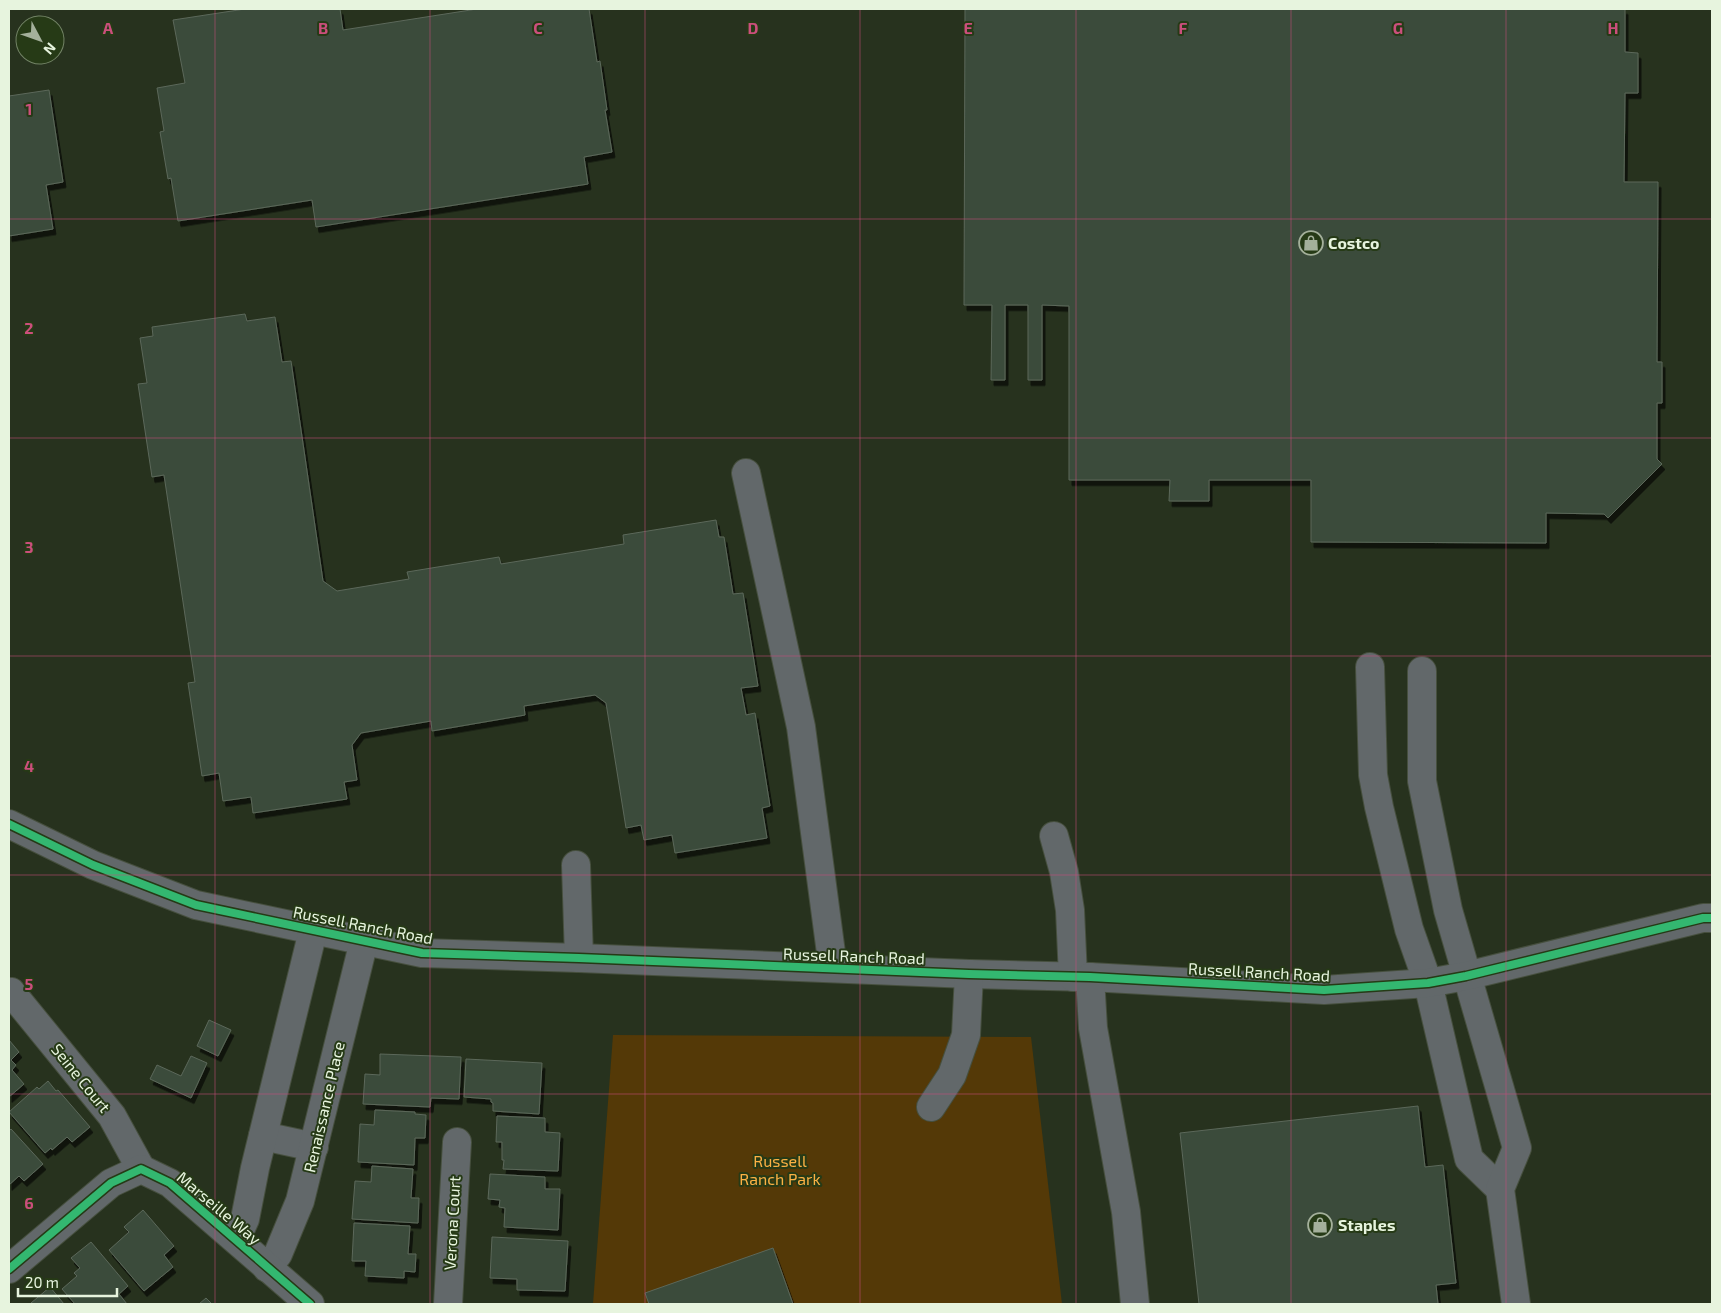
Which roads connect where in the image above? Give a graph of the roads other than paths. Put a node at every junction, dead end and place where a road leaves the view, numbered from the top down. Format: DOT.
graph roads {
  1 [pos="746,473"];
  2 [pos="1370,667"];
  3 [pos="1422,671"];
  4 [pos="9,824"];
  5 [pos="1054,836"];
  6 [pos="576,864"];
  7 [pos="1712,918"];
  8 [pos="313,931"];
  9 [pos="364,941"];
  10 [pos="578,958"];
  11 [pos="833,968"];
  12 [pos="969,974"];
  13 [pos="1466,976"];
  14 [pos="1082,977"];
  15 [pos="1428,983"];
  16 [pos="11,992"];
  17 [pos="931,1107"];
  18 [pos="263,1136"];
  19 [pos="456,1142"];
  20 [pos="314,1147"];
  21 [pos="141,1169"];
  22 [pos="1500,1189"];
  23 [pos="236,1239"];
  24 [pos="268,1268"];
  25 [pos="9,1269"];
  26 [pos="310,1304"];
  27 [pos="448,1304"];
  28 [pos="1135,1304"];
  29 [pos="1516,1304"];
  1 -- 11 [label="street"];
  2 -- 15 [label="street"];
  3 -- 13 [label="street"];
  4 -- 8 [label="street, Russell Ranch Road"];
  5 -- 14 [label="street"];
  6 -- 10 [label="street"];
  7 -- 13 [label="street, Russell Ranch Road"];
  8 -- 9 [label="street, Russell Ranch Road"];
  8 -- 18 [label="street"];
  9 -- 10 [label="street, Russell Ranch Road"];
  9 -- 20 [label="street, Renaissance Place"];
  10 -- 11 [label="street, Russell Ranch Road"];
  11 -- 12 [label="street, Russell Ranch Road"];
  12 -- 14 [label="street, Russell Ranch Road"];
  12 -- 17 [label="street"];
  13 -- 15 [label="street, Russell Ranch Road"];
  13 -- 22 [label="street"];
  14 -- 15 [label="street, Russell Ranch Road"];
  14 -- 28 [label="street"];
  15 -- 22 [label="street"];
  16 -- 21 [label="street, Seine Court"];
  18 -- 20 [label="street"];
  18 -- 23 [label="street"];
  19 -- 27 [label="street, Verona Court"];
  20 -- 24 [label="street, Renaissance Place"];
  21 -- 23 [label="street, Marseille Way"];
  21 -- 25 [label="street"];
  22 -- 29 [label="street"];
  23 -- 24 [label="street, Marseille Way"];
  24 -- 26 [label="street, Marseille Way"];
}
